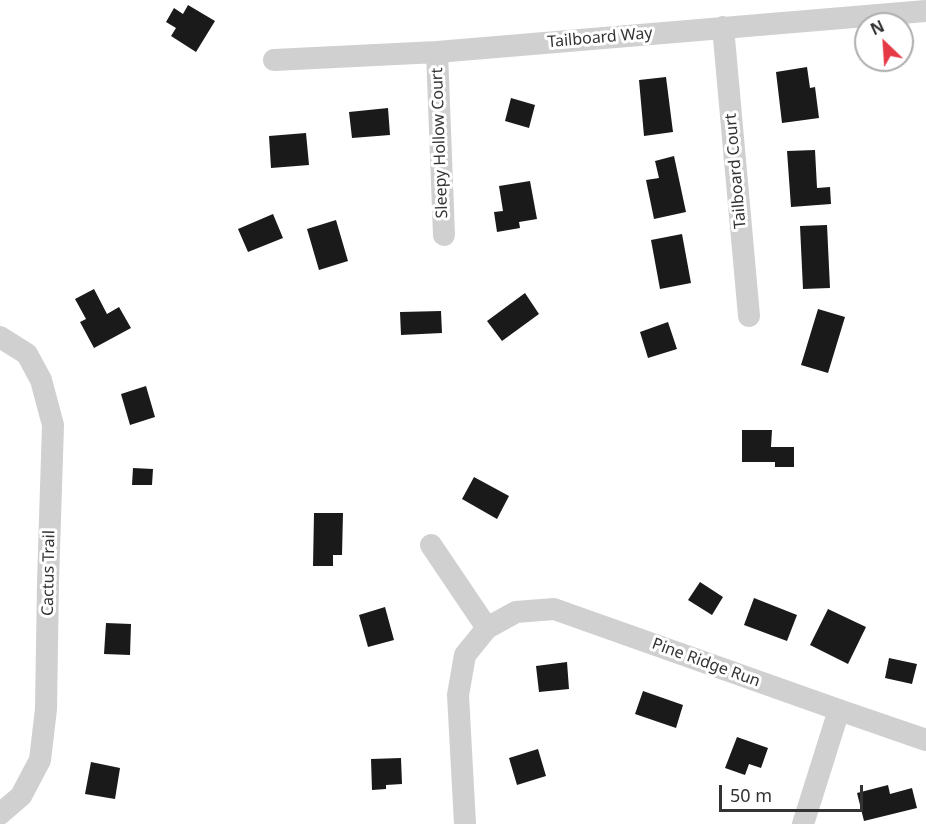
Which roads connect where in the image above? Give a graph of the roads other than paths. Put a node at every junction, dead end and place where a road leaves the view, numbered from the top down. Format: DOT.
graph roads {
  1 [pos="926,11"];
  2 [pos="723,27"];
  3 [pos="437,52"];
  4 [pos="274,60"];
  5 [pos="444,235"];
  6 [pos="749,316"];
  7 [pos="0,337"];
  8 [pos="431,545"];
  9 [pos="487,628"];
  10 [pos="838,710"];
  11 [pos="926,740"];
  12 [pos="0,814"];
  13 [pos="465,824"];
  14 [pos="803,824"];
  1 -- 2 [label="street, Tailboard Way"];
  2 -- 3 [label="street, Tailboard Way"];
  2 -- 6 [label="street, Tailboard Court"];
  3 -- 4 [label="street, Tailboard Way"];
  3 -- 5 [label="street, Sleepy Hollow Court"];
  7 -- 12 [label="street, Cactus Trail"];
  8 -- 9 [label="street"];
  9 -- 10 [label="street, Pine Ridge Run"];
  9 -- 13 [label="street, Pine Ridge Run"];
  10 -- 11 [label="street, Pine Ridge Run"];
  10 -- 14 [label="street"];
}
